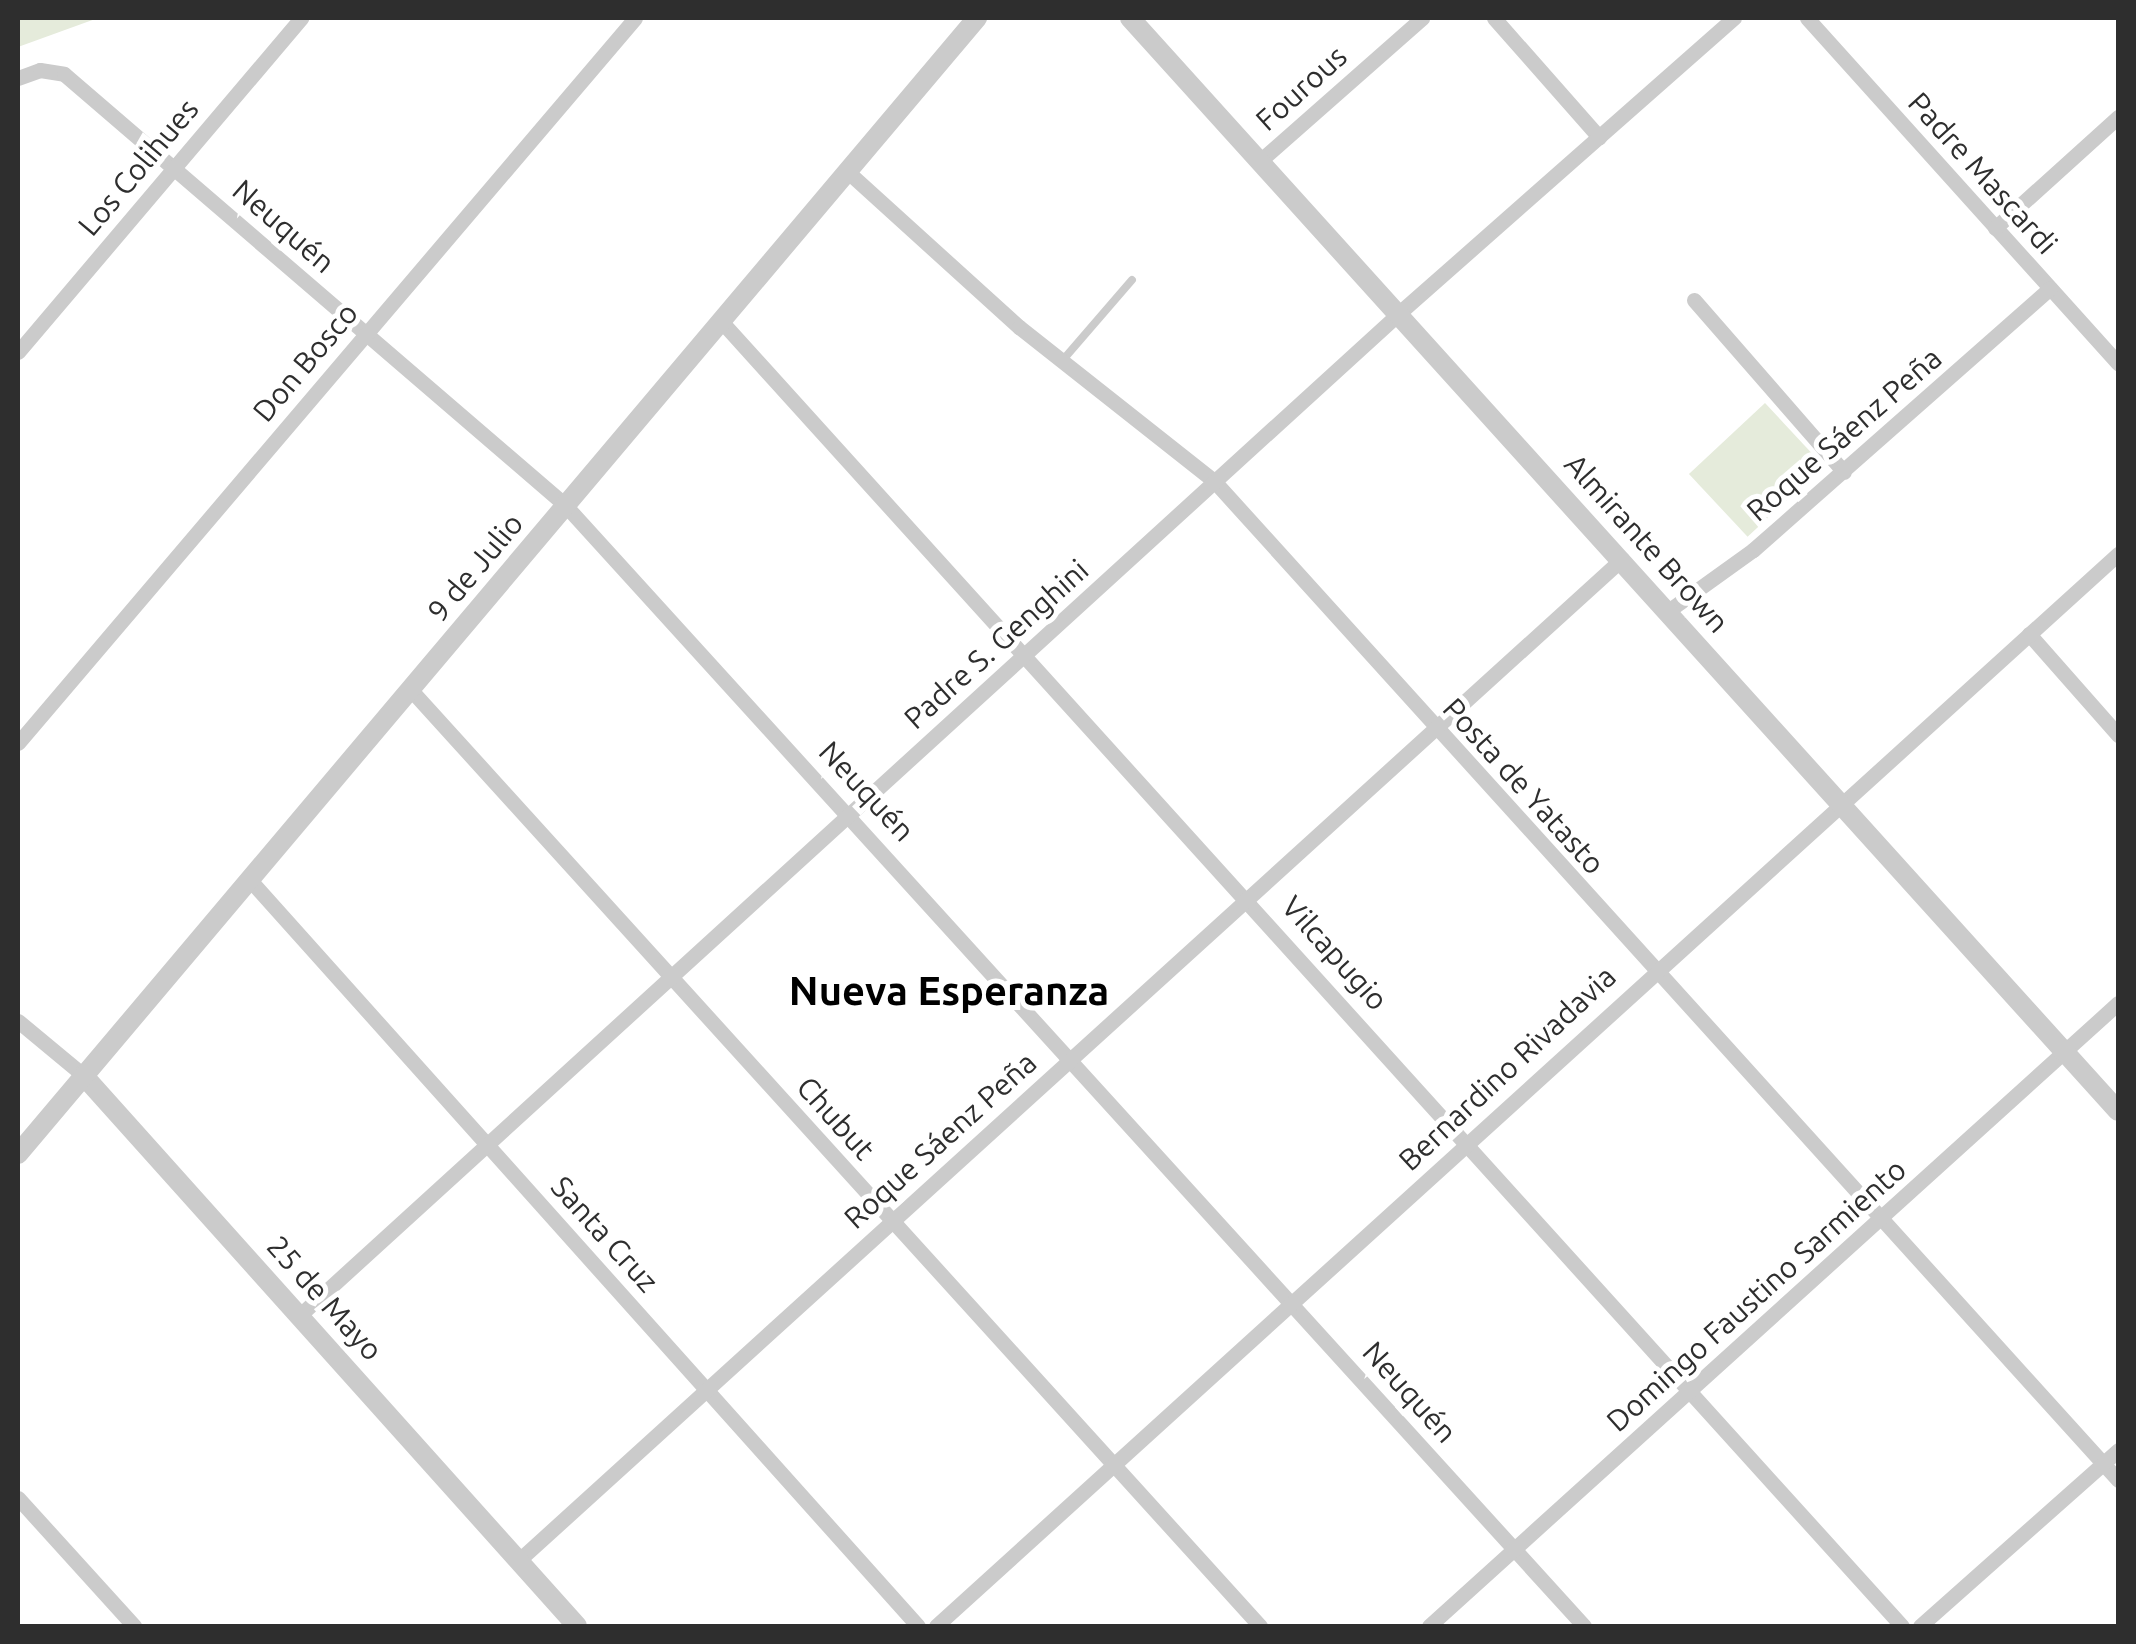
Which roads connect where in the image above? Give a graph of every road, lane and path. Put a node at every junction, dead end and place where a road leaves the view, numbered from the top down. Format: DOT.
graph roads {
  1 [pos="301,18"];
  2 [pos="635,18"];
  3 [pos="977,18"];
  4 [pos="1130,18"];
  5 [pos="1494,18"];
  6 [pos="1734,18"];
  7 [pos="1807,18"];
  8 [pos="1417,19"];
  9 [pos="18,78"];
  10 [pos="2118,117"];
  11 [pos="1599,137"];
  12 [pos="1261,160"];
  13 [pos="174,167"];
  14 [pos="848,172"];
  15 [pos="1994,228"];
  16 [pos="1132,280"];
  17 [pos="2050,288"];
  18 [pos="1694,300"];
  19 [pos="1398,314"];
  20 [pos="721,321"];
  21 [pos="366,333"];
  22 [pos="18,352"];
  23 [pos="1062,361"];
  24 [pos="2118,364"];
  25 [pos="1844,472"];
  26 [pos="1215,482"];
  27 [pos="566,505"];
  28 [pos="2118,554"];
  29 [pos="1622,559"];
  30 [pos="1668,611"];
  31 [pos="2029,634"];
  32 [pos="1028,653"];
  33 [pos="411,690"];
  34 [pos="1435,728"];
  35 [pos="2118,736"];
  36 [pos="18,743"];
  37 [pos="1840,803"];
  38 [pos="850,813"];
  39 [pos="250,880"];
  40 [pos="1249,899"];
  41 [pos="1654,970"];
  42 [pos="671,978"];
  43 [pos="2118,1003"];
  44 [pos="18,1021"];
  45 [pos="2064,1051"];
  46 [pos="1072,1057"];
  47 [pos="83,1075"];
  48 [pos="2118,1111"];
  49 [pos="1469,1142"];
  50 [pos="486,1143"];
  51 [pos="18,1154"];
  52 [pos="1882,1220"];
  53 [pos="893,1221"];
  54 [pos="1292,1302"];
  55 [pos="300,1315"];
  56 [pos="708,1389"];
  57 [pos="1693,1392"];
  58 [pos="2118,1450"];
  59 [pos="2103,1463"];
  60 [pos="1114,1465"];
  61 [pos="2118,1480"];
  62 [pos="18,1498"];
  63 [pos="1514,1550"];
  64 [pos="518,1561"];
  65 [pos="134,1626"];
  66 [pos="577,1626"];
  67 [pos="918,1626"];
  68 [pos="936,1626"];
  69 [pos="1260,1626"];
  70 [pos="1429,1626"];
  71 [pos="1584,1626"];
  72 [pos="1902,1626"];
  73 [pos="1920,1626"];
  1 -- 13 [label="street, Los Colihues"];
  2 -- 21 [label="street, Don Bosco"];
  3 -- 14 [label="street, 9 de Julio"];
  4 -- 12 [label="street, Almirante Brown"];
  5 -- 11 [label="street"];
  6 -- 11 [label="street, Padre S. Genghini"];
  7 -- 15 [label="street, Padre Mascardi"];
  8 -- 12 [label="street, Fourous"];
  9 -- 13 [label="street, Neuquén"];
  10 -- 15 [label="street"];
  11 -- 19 [label="street, Padre S. Genghini"];
  12 -- 19 [label="street, Almirante Brown"];
  13 -- 21 [label="street, Neuquén"];
  13 -- 22 [label="street, Los Colihues"];
  14 -- 20 [label="street, 9 de Julio"];
  14 -- 23 [label="street, Posta de Yatasto"];
  15 -- 17 [label="street, Padre Mascardi"];
  16 -- 23 [label="lane"];
  17 -- 24 [label="street, Padre Mascardi"];
  17 -- 25 [label="street, Roque Sáenz Peña"];
  18 -- 25 [label="street"];
  19 -- 26 [label="street, Padre S. Genghini"];
  19 -- 29 [label="street, Almirante Brown"];
  20 -- 27 [label="street, 9 de Julio"];
  20 -- 32 [label="street, Vilcapugio"];
  21 -- 27 [label="street, Neuquén"];
  21 -- 36 [label="street, Don Bosco"];
  23 -- 26 [label="street, Posta de Yatasto"];
  25 -- 30 [label="street, Roque Sáenz Peña"];
  26 -- 32 [label="street, Padre S. Genghini"];
  26 -- 34 [label="street, Posta de Yatasto"];
  27 -- 33 [label="street, 9 de Julio"];
  27 -- 38 [label="street, Neuquén"];
  28 -- 31 [label="street, Bernardino Rivadavia"];
  29 -- 30 [label="street, Almirante Brown"];
  29 -- 34 [label="street, Roque Sáenz Peña"];
  30 -- 37 [label="street, Almirante Brown"];
  31 -- 35 [label="street"];
  31 -- 37 [label="street, Bernardino Rivadavia"];
  32 -- 38 [label="street, Padre S. Genghini"];
  32 -- 40 [label="street, Vilcapugio"];
  33 -- 39 [label="street, 9 de Julio"];
  33 -- 42 [label="street, Chubut"];
  34 -- 40 [label="street, Roque Sáenz Peña"];
  34 -- 41 [label="street, Posta de Yatasto"];
  37 -- 41 [label="street, Bernardino Rivadavia"];
  37 -- 45 [label="street, Almirante Brown"];
  38 -- 42 [label="street, Padre S. Genghini"];
  38 -- 46 [label="street, Neuquén"];
  39 -- 47 [label="street, 9 de Julio"];
  39 -- 50 [label="street, Santa Cruz"];
  40 -- 46 [label="street, Roque Sáenz Peña"];
  40 -- 49 [label="street, Vilcapugio"];
  41 -- 49 [label="street, Bernardino Rivadavia"];
  41 -- 52 [label="street, Posta de Yatasto"];
  42 -- 50 [label="street, Padre S. Genghini"];
  42 -- 53 [label="street, Chubut"];
  43 -- 45 [label="street, Domingo Faustino Sarmiento"];
  44 -- 47 [label="street, 25 de Mayo"];
  45 -- 48 [label="street, Almirante Brown"];
  45 -- 52 [label="street, Domingo Faustino Sarmiento"];
  46 -- 53 [label="street, Roque Sáenz Peña"];
  46 -- 54 [label="street, Neuquén"];
  47 -- 51 [label="street, 9 de Julio"];
  47 -- 55 [label="street, 25 de Mayo"];
  49 -- 54 [label="street, Bernardino Rivadavia"];
  49 -- 57 [label="street, Vilcapugio"];
  50 -- 55 [label="street, Padre S. Genghini"];
  50 -- 56 [label="street, Santa Cruz"];
  52 -- 57 [label="street, Domingo Faustino Sarmiento"];
  52 -- 59 [label="street, Posta de Yatasto"];
  53 -- 56 [label="street, Roque Sáenz Peña"];
  53 -- 60 [label="street, Chubut"];
  54 -- 60 [label="street, Bernardino Rivadavia"];
  54 -- 63 [label="street, Neuquén"];
  55 -- 64 [label="street, 25 de Mayo"];
  56 -- 64 [label="street, Roque Sáenz Peña"];
  56 -- 67 [label="street, Santa Cruz"];
  57 -- 63 [label="street, Domingo Faustino Sarmiento"];
  57 -- 72 [label="street, Vilcapugio"];
  58 -- 59 [label="street"];
  59 -- 61 [label="street, Posta de Yatasto"];
  59 -- 73 [label="street"];
  60 -- 68 [label="street, Bernardino Rivadavia"];
  60 -- 69 [label="street, Chubut"];
  62 -- 65 [label="street"];
  63 -- 70 [label="street, Domingo Faustino Sarmiento"];
  63 -- 71 [label="street, Neuquén"];
  64 -- 66 [label="street, 25 de Mayo"];
}
